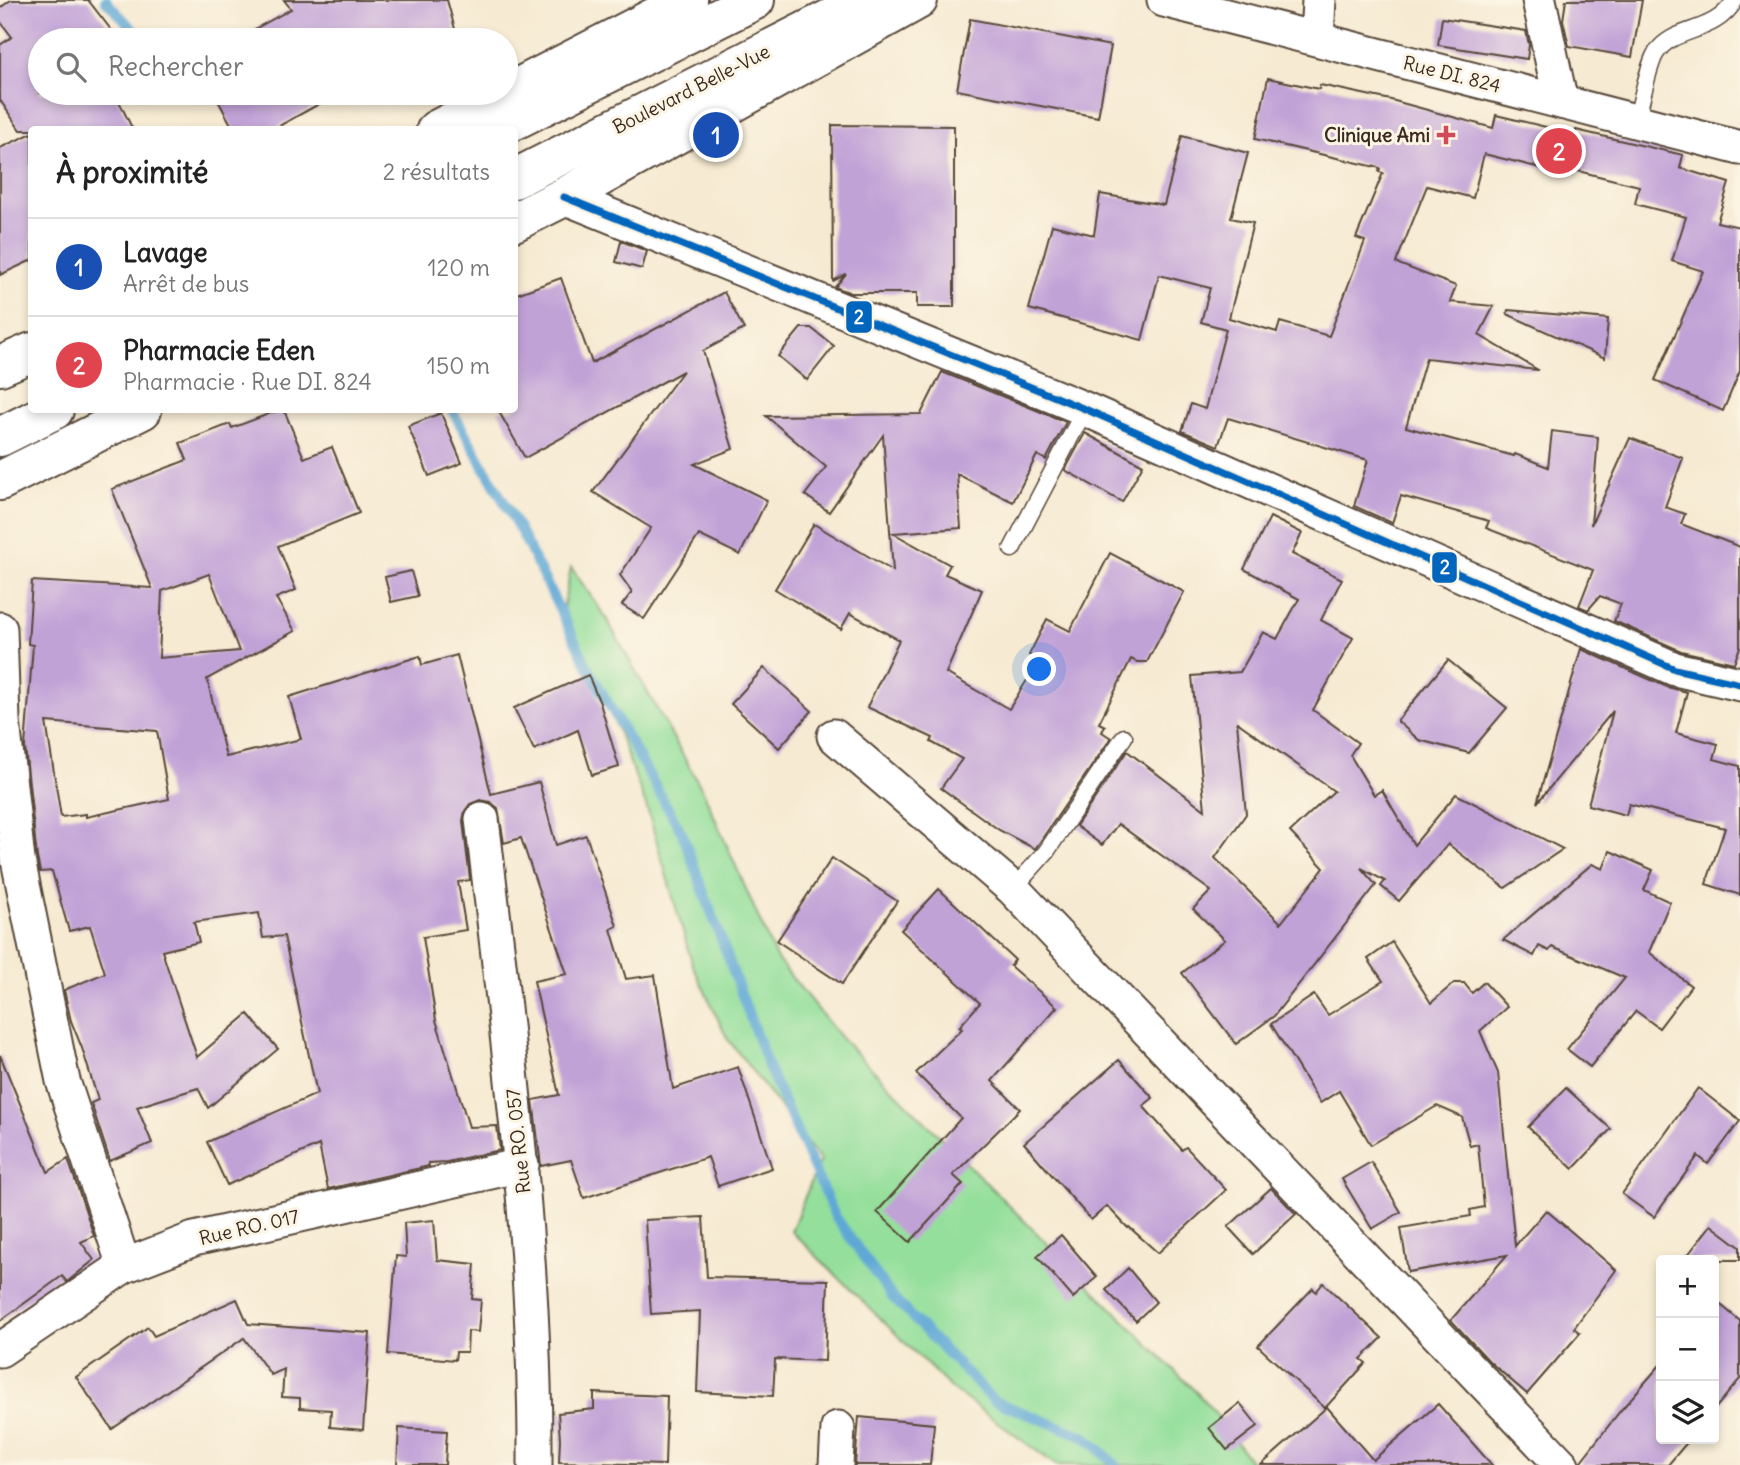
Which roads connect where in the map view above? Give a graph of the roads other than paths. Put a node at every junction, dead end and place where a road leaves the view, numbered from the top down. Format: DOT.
graph roads {
  1 [pos="688,0"];
  2 [pos="755,0"];
  3 [pos="867,0"];
  4 [pos="918,0"];
  5 [pos="1164,0"];
  6 [pos="1319,0"];
  7 [pos="1539,0"];
  8 [pos="1735,0"];
  9 [pos="1317,40"];
  10 [pos="518,88"];
  11 [pos="1562,102"];
  12 [pos="484,105"];
  13 [pos="1636,121"];
  14 [pos="444,126"];
  15 [pos="503,126"];
  16 [pos="1740,148"];
  17 [pos="518,176"];
  18 [pos="564,197"];
  19 [pos="518,220"];
  20 [pos="28,339"];
  21 [pos="0,350"];
  22 [pos="28,354"];
  23 [pos="0,366"];
  24 [pos="1085,409"];
  25 [pos="48,413"];
  26 [pos="136,413"];
  27 [pos="0,437"];
  28 [pos="0,481"];
  29 [pos="1012,549"];
  30 [pos="0,629"];
  31 [pos="1740,684"];
  32 [pos="834,736"];
  33 [pos="1124,737"];
  34 [pos="482,819"];
  35 [pos="1013,889"];
  36 [pos="522,1165"];
  37 [pos="124,1266"];
  38 [pos="0,1350"];
  39 [pos="838,1428"];
  40 [pos="536,1465"];
  41 [pos="836,1465"];
  42 [pos="1562,1465"];
  1 -- 10 [label="street"];
  2 -- 15 [label="street"];
  3 -- 17 [label="street, Boulevard Belle-Vue"];
  4 -- 18 [label="street, Boulevard Belle-Vue"];
  5 -- 9 [label="street, Rue DI. 824"];
  6 -- 9 [label="street"];
  7 -- 11 [label="street"];
  8 -- 13 [label="lane"];
  9 -- 11 [label="street, Rue DI. 824"];
  11 -- 13 [label="street, Rue DI. 824"];
  12 -- 14 [label="street"];
  13 -- 16 [label="street, Rue DI. 824"];
  18 -- 19 [label="street, Boulevard Belle-Vue"];
  18 -- 24 [label="street"];
  20 -- 21 [label="street"];
  22 -- 23 [label="street"];
  24 -- 29 [label="lane"];
  24 -- 31 [label="street"];
  25 -- 27 [label="street"];
  26 -- 28 [label="street"];
  30 -- 37 [label="street"];
  32 -- 35 [label="street"];
  33 -- 35 [label="lane"];
  34 -- 36 [label="street, Rue RO. 057"];
  35 -- 42 [label="street"];
  36 -- 37 [label="street, Rue RO. 017"];
  36 -- 40 [label="street, Rue RO. 057"];
  37 -- 38 [label="street, Rue RO. 017"];
  39 -- 41 [label="street"];
}
